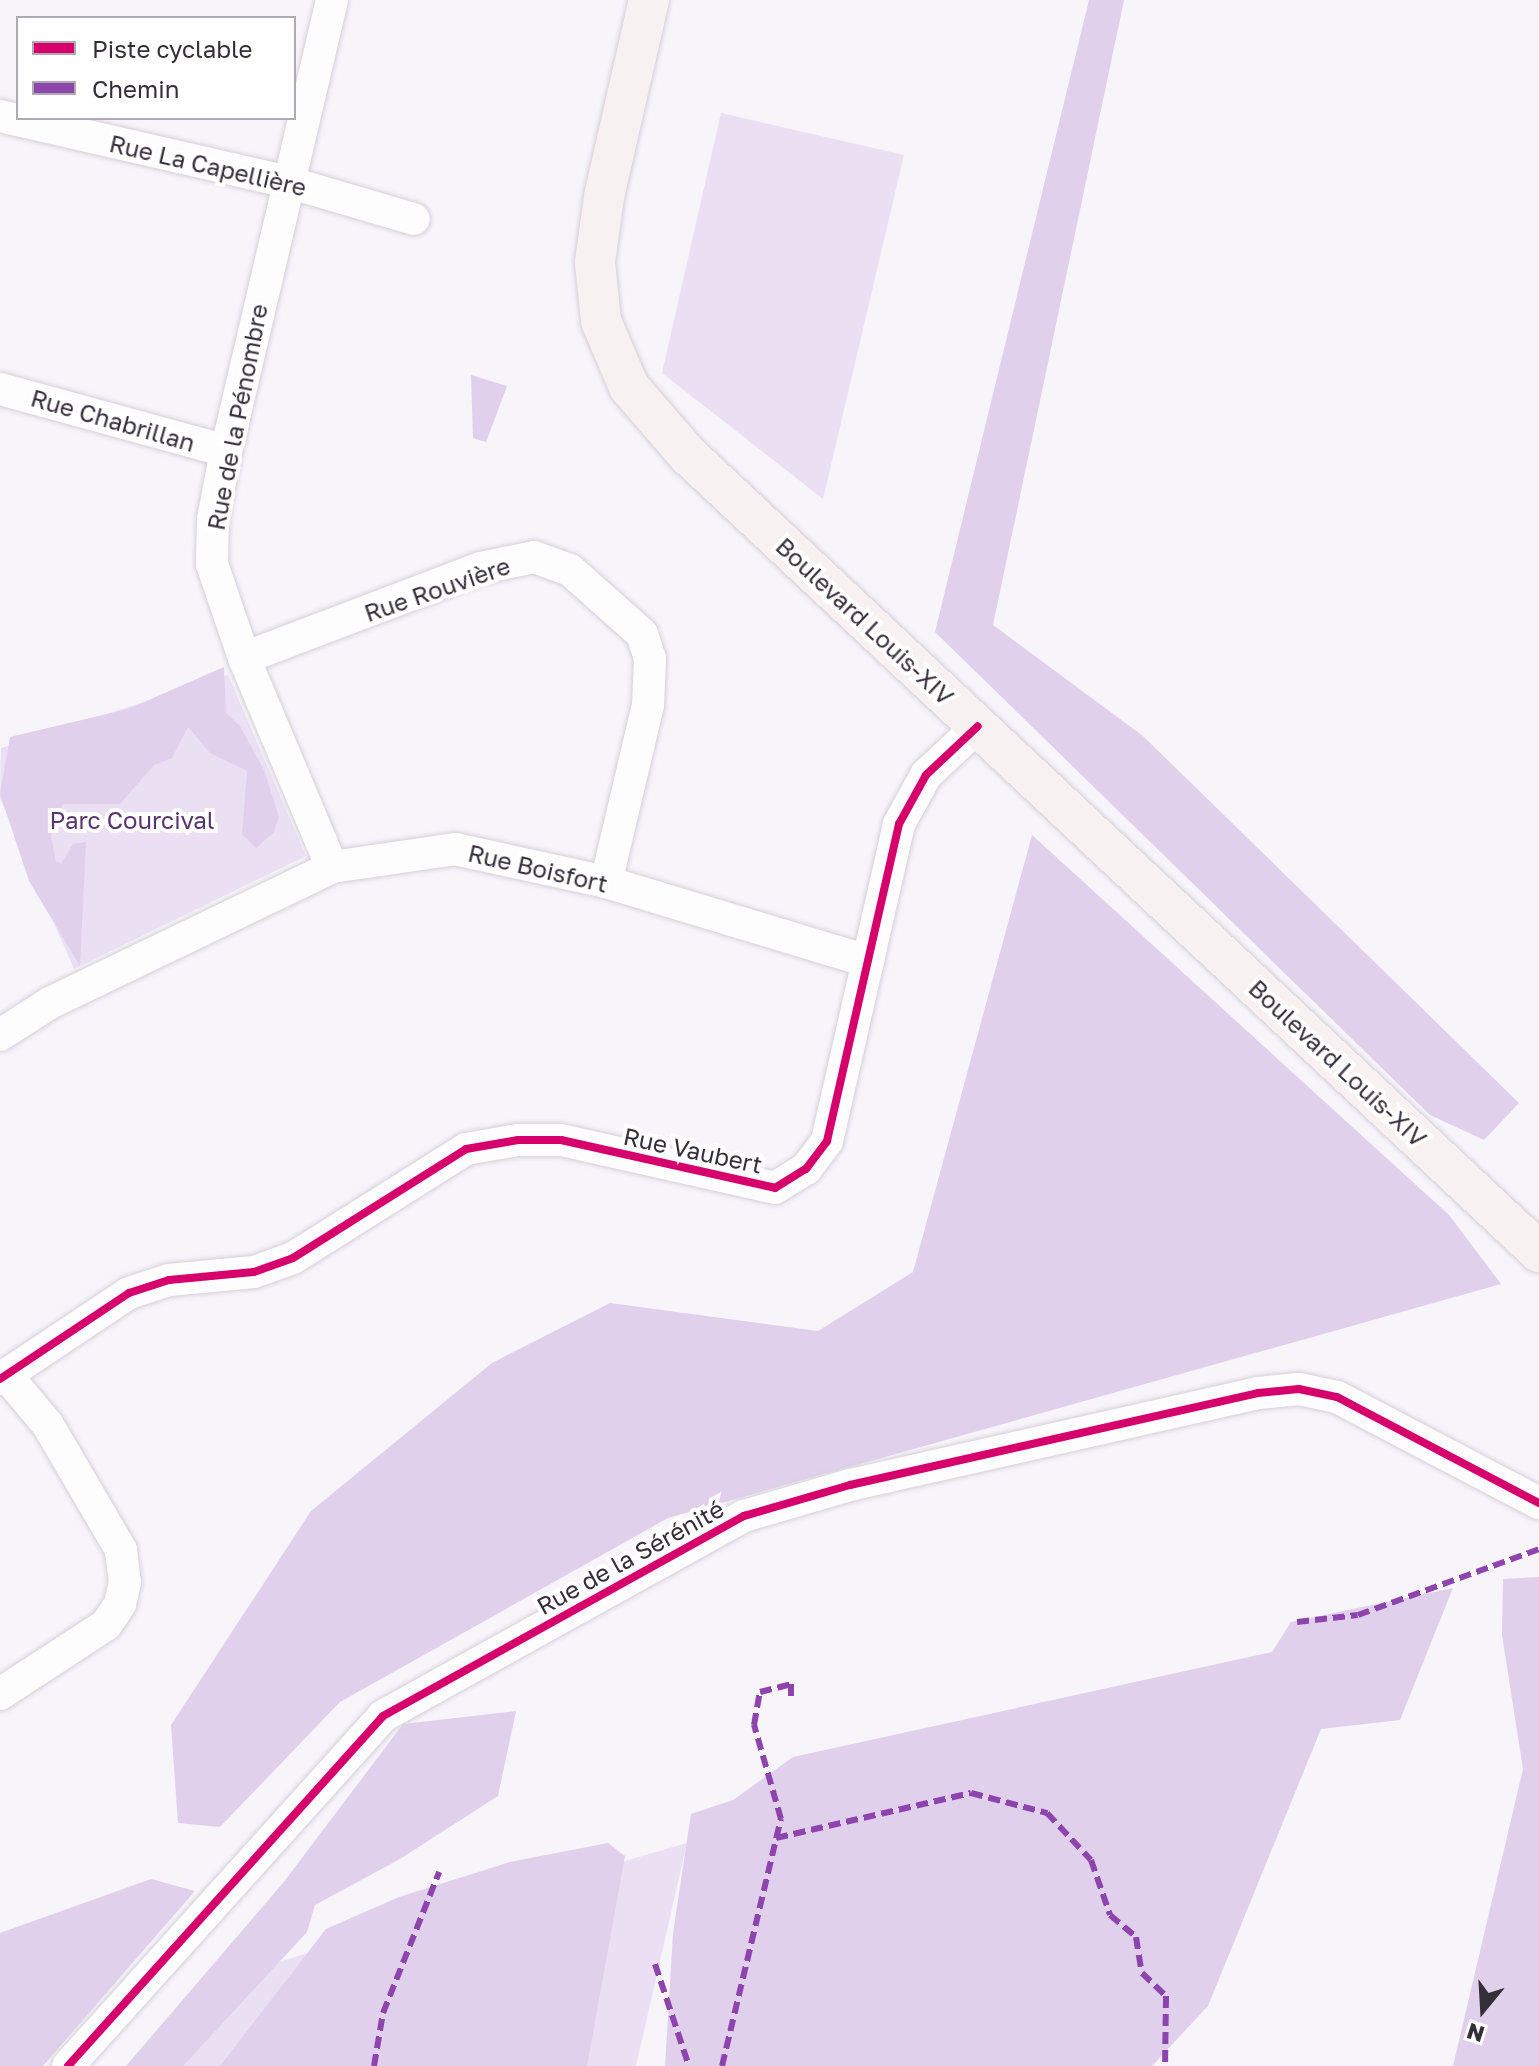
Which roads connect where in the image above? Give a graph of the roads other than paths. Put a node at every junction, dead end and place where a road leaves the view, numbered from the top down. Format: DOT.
graph roads {
  1 [pos="332,0"];
  2 [pos="649,0"];
  3 [pos="17,120"];
  4 [pos="288,182"];
  5 [pos="414,219"];
  6 [pos="0,389"];
  7 [pos="226,451"];
  8 [pos="244,658"];
  9 [pos="978,726"];
  10 [pos="332,867"];
  11 [pos="606,882"];
  12 [pos="868,961"];
  13 [pos="0,1035"];
  14 [pos="1539,1252"];
  15 [pos="3,1377"];
  16 [pos="1539,1503"];
  17 [pos="0,1694"];
  18 [pos="68,2066"];
  1 -- 4 [label="street, Rue de la Pénombre"];
  2 -- 9 [label="main road, Boulevard Louis-XIV"];
  3 -- 4 [label="street, Rue La Capellière"];
  4 -- 5 [label="street, Rue La Capellière"];
  4 -- 7 [label="street, Rue de la Pénombre"];
  6 -- 7 [label="street, Rue Chabrillan"];
  7 -- 8 [label="street, Rue de la Pénombre"];
  8 -- 10 [label="street, Rue de la Pénombre"];
  8 -- 11 [label="street, Rue Rouvière"];
  9 -- 12 [label="street, Rue Vaubert"];
  9 -- 14 [label="main road, Boulevard Louis-XIV"];
  10 -- 11 [label="street, Rue Boisfort"];
  10 -- 13 [label="street, Rue Boisfort"];
  11 -- 12 [label="street, Rue Boisfort"];
  12 -- 15 [label="street, Rue Vaubert"];
  15 -- 17 [label="street"];
  16 -- 18 [label="street, Rue de la Sérénité"];
}
